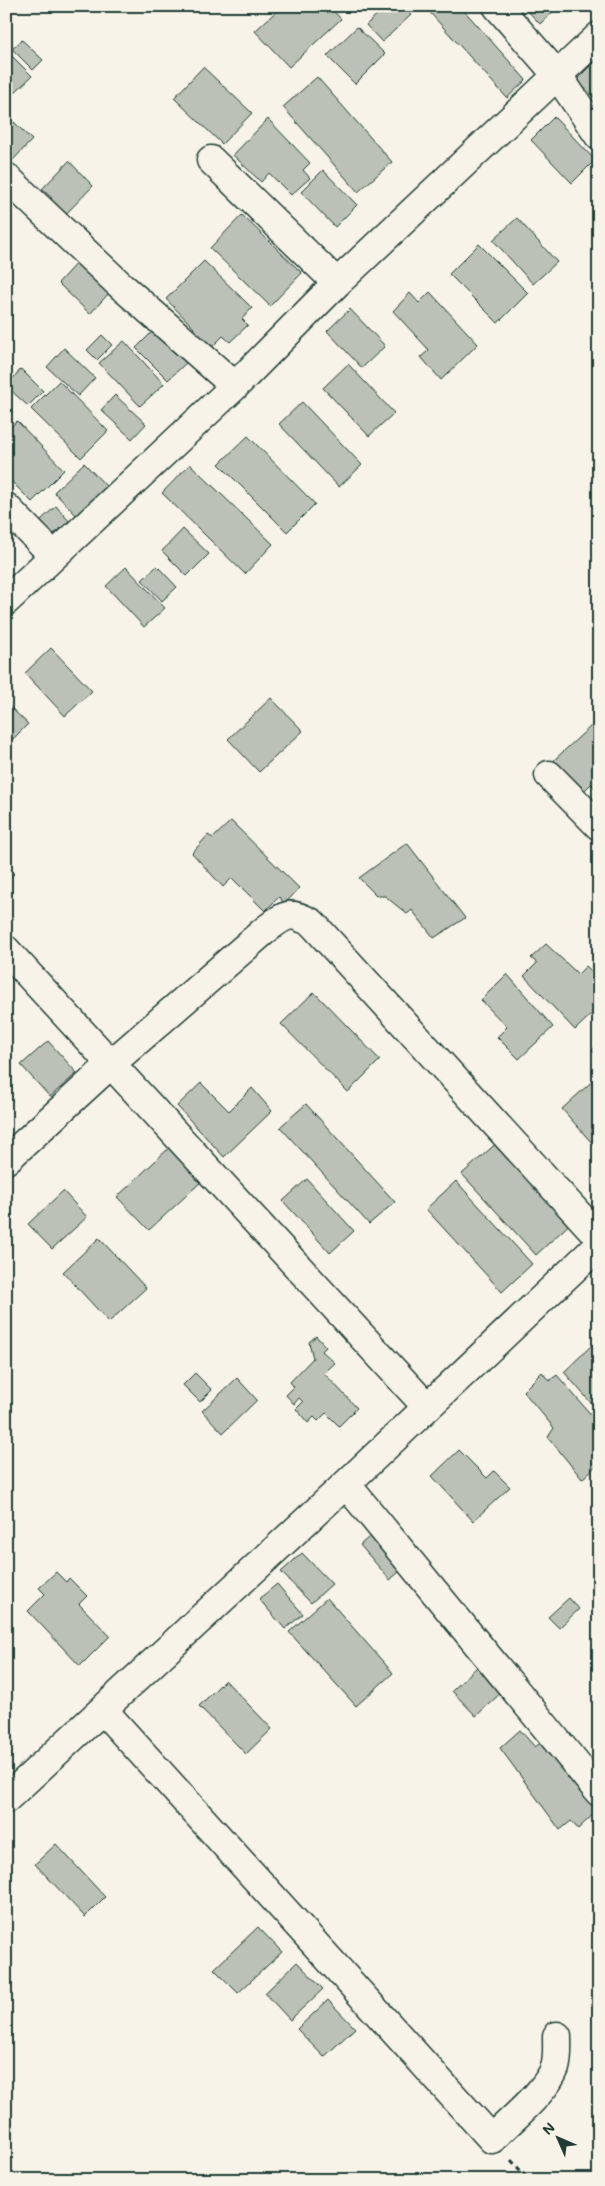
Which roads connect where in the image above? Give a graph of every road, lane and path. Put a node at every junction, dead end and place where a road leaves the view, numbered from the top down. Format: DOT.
graph roads {
  1 [pos="497,6"];
  2 [pos="599,36"];
  3 [pos="558,76"];
  4 [pos="599,136"];
  5 [pos="211,160"];
  6 [pos="6,177"];
  7 [pos="337,283"];
  8 [pos="235,386"];
  9 [pos="6,507"];
  10 [pos="54,556"];
  11 [pos="6,601"];
  12 [pos="549,775"];
  13 [pos="599,826"];
  14 [pos="6,950"];
  15 [pos="112,1063"];
  16 [pos="6,1160"];
  17 [pos="599,1237"];
  18 [pos="599,1245"];
  19 [pos="427,1407"];
  20 [pos="346,1484"];
  21 [pos="102,1710"];
  22 [pos="599,1792"];
  23 [pos="6,1799"];
  24 [pos="557,2036"];
  1 -- 3 [label="street"];
  2 -- 3 [label="street"];
  3 -- 4 [label="street"];
  3 -- 7 [label="street"];
  5 -- 7 [label="street"];
  6 -- 8 [label="street"];
  7 -- 8 [label="street"];
  8 -- 10 [label="street"];
  9 -- 10 [label="street"];
  10 -- 11 [label="street"];
  12 -- 13 [label="street"];
  14 -- 15 [label="street"];
  15 -- 16 [label="street"];
  15 -- 17 [label="street"];
  15 -- 19 [label="street"];
  18 -- 19 [label="street"];
  19 -- 20 [label="street"];
  20 -- 21 [label="street"];
  20 -- 22 [label="street"];
  21 -- 23 [label="street"];
  21 -- 24 [label="street"];
}
